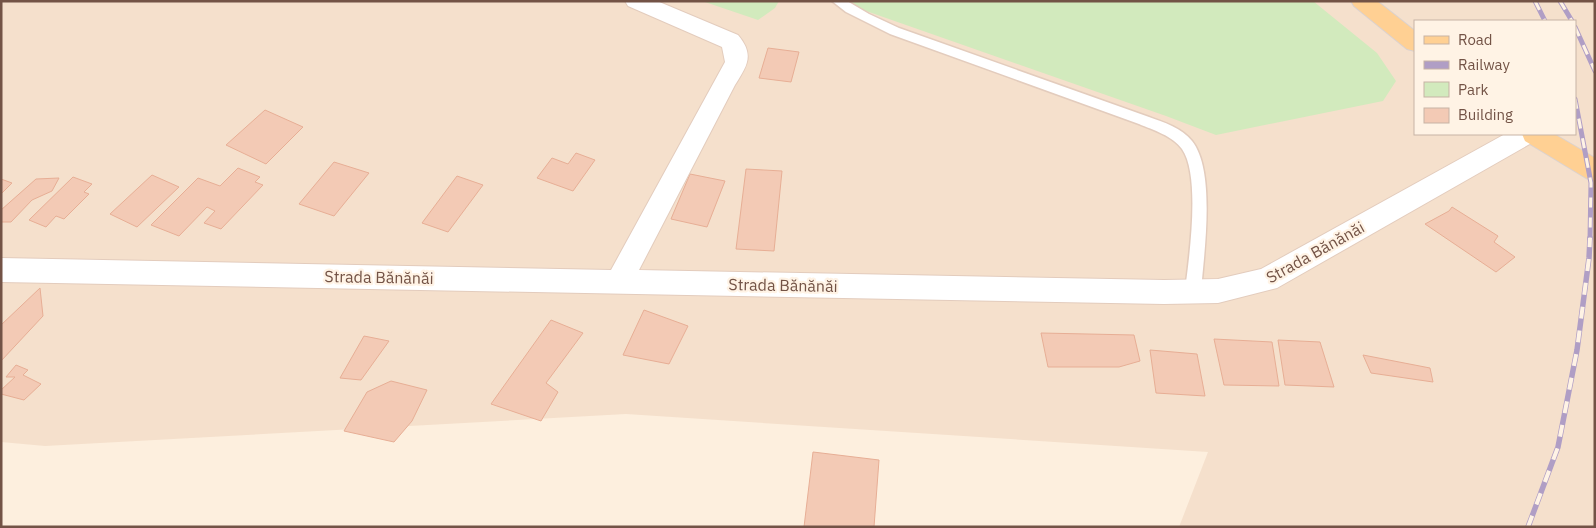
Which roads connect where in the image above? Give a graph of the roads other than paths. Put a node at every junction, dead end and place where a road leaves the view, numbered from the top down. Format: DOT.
graph roads {
  1 [pos="636,1"];
  2 [pos="838,1"];
  3 [pos="1362,1"];
  4 [pos="1414,42"];
  5 [pos="1524,135"];
  6 [pos="1536,135"];
  7 [pos="1595,171"];
  8 [pos="1,270"];
  9 [pos="619,282"];
  10 [pos="1193,291"];
  1 -- 9 [label="street"];
  2 -- 10 [label="lane"];
  3 -- 4 [label="main road"];
  5 -- 10 [label="street, Strada Bănănăi"];
  6 -- 7 [label="main road"];
  8 -- 9 [label="street, Strada Bănănăi"];
  9 -- 10 [label="street, Strada Bănănăi"];
}
